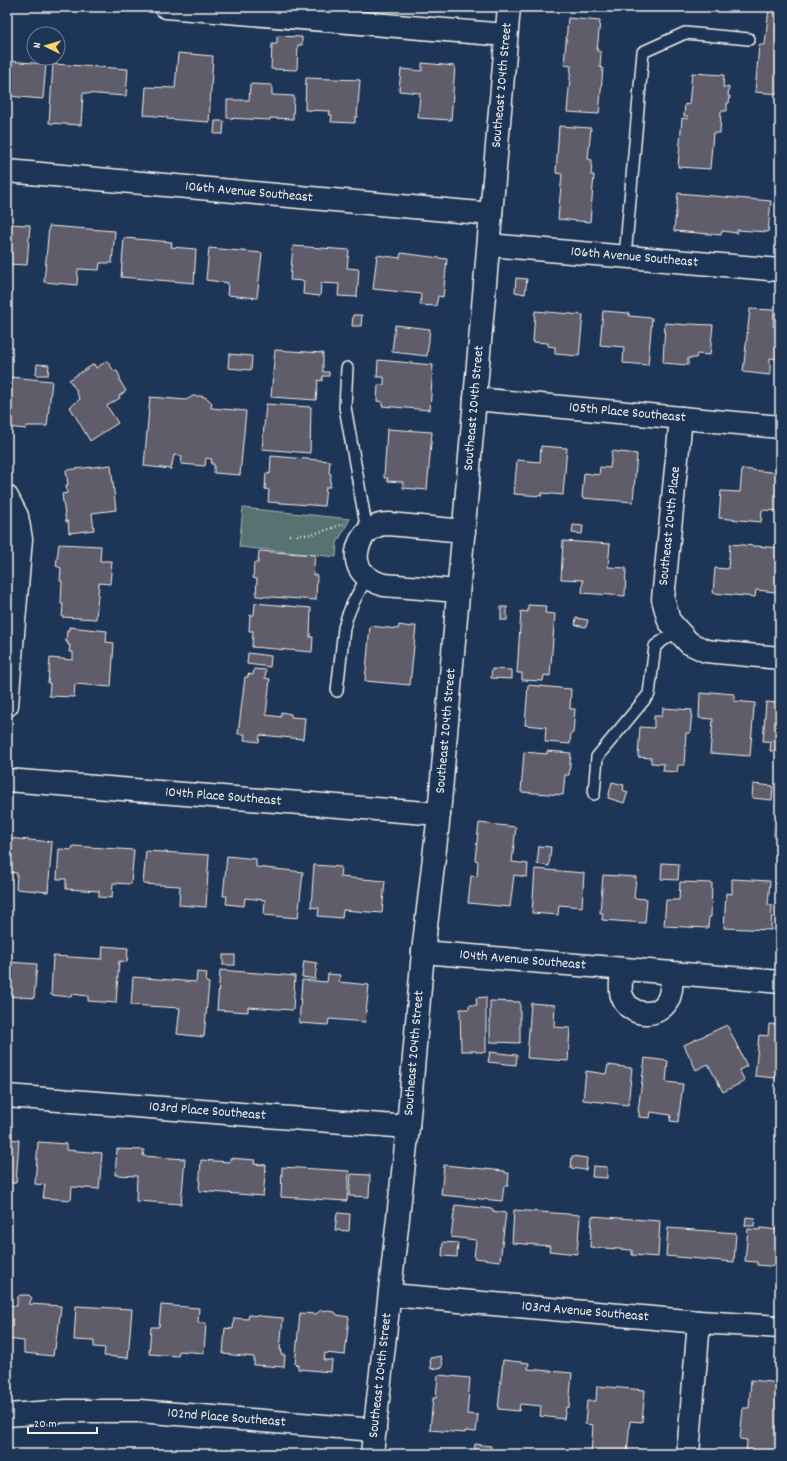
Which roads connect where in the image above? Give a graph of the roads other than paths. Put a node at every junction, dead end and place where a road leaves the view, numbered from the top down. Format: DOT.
graph roads {
  1 [pos="166,7"];
  2 [pos="509,7"];
  3 [pos="506,35"];
  4 [pos="749,38"];
  5 [pos="7,171"];
  6 [pos="491,214"];
  7 [pos="489,245"];
  8 [pos="625,257"];
  9 [pos="780,270"];
  10 [pos="347,368"];
  11 [pos="475,399"];
  12 [pos="681,418"];
  13 [pos="780,427"];
  14 [pos="7,497"];
  15 [pos="464,532"];
  16 [pos="366,533"];
  17 [pos="368,577"];
  18 [pos="458,591"];
  19 [pos="678,630"];
  20 [pos="780,658"];
  21 [pos="337,691"];
  22 [pos="7,705"];
  23 [pos="7,780"];
  24 [pos="594,794"];
  25 [pos="439,814"];
  26 [pos="423,952"];
  27 [pos="622,968"];
  28 [pos="672,973"];
  29 [pos="780,982"];
  30 [pos="7,1096"];
  31 [pos="408,1127"];
  32 [pos="391,1295"];
  33 [pos="699,1322"];
  34 [pos="780,1327"];
  35 [pos="7,1415"];
  36 [pos="375,1430"];
  37 [pos="372,1454"];
  38 [pos="688,1454"];
  1 -- 3 [label="street"];
  2 -- 3 [label="street, Southeast 204th Street"];
  3 -- 6 [label="street, Southeast 204th Street"];
  4 -- 8 [label="lane"];
  5 -- 6 [label="street, 106th Avenue Southeast"];
  6 -- 7 [label="street, Southeast 204th Street"];
  7 -- 8 [label="street, 106th Avenue Southeast"];
  7 -- 11 [label="street, Southeast 204th Street"];
  8 -- 9 [label="street, 106th Avenue Southeast"];
  10 -- 16 [label="lane"];
  11 -- 12 [label="street, 105th Place Southeast"];
  11 -- 15 [label="street, Southeast 204th Street"];
  12 -- 13 [label="street, 105th Place Southeast"];
  12 -- 19 [label="street, Southeast 204th Place"];
  14 -- 22 [label="street"];
  15 -- 16 [label="street"];
  15 -- 18 [label="street, Southeast 204th Street"];
  16 -- 17 [label="street"];
  17 -- 18 [label="street"];
  17 -- 21 [label="lane"];
  18 -- 25 [label="street, Southeast 204th Street"];
  19 -- 20 [label="street, Southeast 204th Place"];
  19 -- 24 [label="lane"];
  23 -- 25 [label="street, 104th Place Southeast"];
  25 -- 26 [label="street, Southeast 204th Street"];
  26 -- 27 [label="street, 104th Avenue Southeast"];
  26 -- 31 [label="street, Southeast 204th Street"];
  27 -- 28 [label="street, 104th Avenue Southeast"];
  27 -- 28 [label="street"];
  28 -- 29 [label="street, 104th Avenue Southeast"];
  30 -- 31 [label="street, 103rd Place Southeast"];
  31 -- 32 [label="street, Southeast 204th Street"];
  32 -- 33 [label="street, 103rd Avenue Southeast"];
  32 -- 36 [label="street, Southeast 204th Street"];
  33 -- 34 [label="street, 103rd Avenue Southeast"];
  33 -- 38 [label="street"];
  35 -- 36 [label="street, 102nd Place Southeast"];
  36 -- 37 [label="street, Southeast 204th Street"];
}
